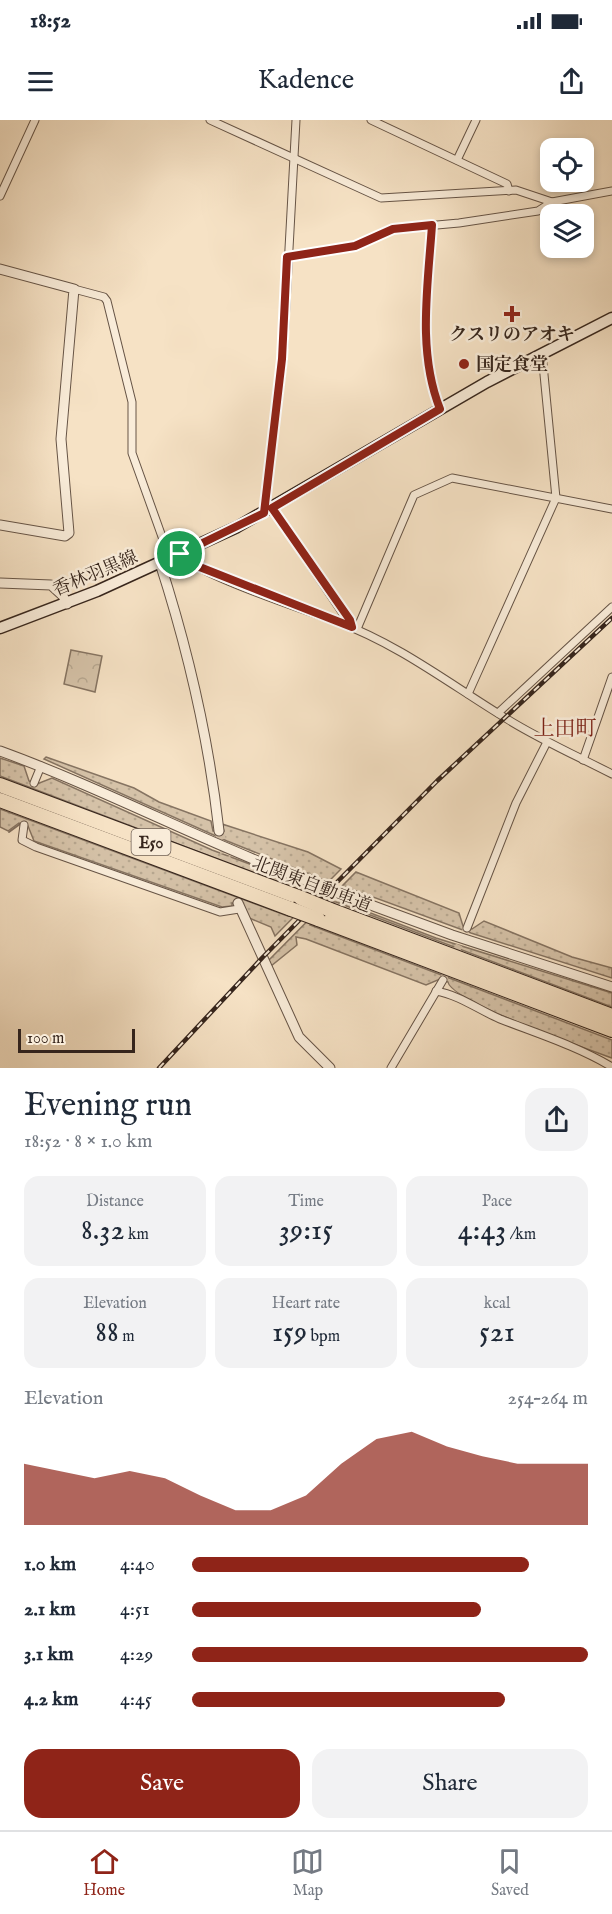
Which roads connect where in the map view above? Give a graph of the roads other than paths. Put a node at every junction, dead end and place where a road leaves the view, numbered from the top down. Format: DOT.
graph roads {
  1 [pos="35,120"];
  2 [pos="210,120"];
  3 [pos="296,120"];
  4 [pos="371,120"];
  5 [pos="476,120"];
  6 [pos="384,123"];
  7 [pos="294,159"];
  8 [pos="457,160"];
  9 [pos="612,190"];
  10 [pos="509,191"];
  11 [pos="0,196"];
  12 [pos="552,202"];
  13 [pos="432,225"];
  14 [pos="287,257"];
  15 [pos="0,269"];
  16 [pos="74,289"];
  17 [pos="612,318"];
  18 [pos="542,354"];
  19 [pos="440,409"];
  20 [pos="556,498"];
  21 [pos="612,509"];
  22 [pos="268,510"];
  23 [pos="0,525"];
  24 [pos="170,559"];
  25 [pos="0,583"];
  26 [pos="67,604"];
  27 [pos="612,607"];
  28 [pos="0,628"];
  29 [pos="354,628"];
  30 [pos="612,677"];
  31 [pos="468,694"];
  32 [pos="498,713"];
  33 [pos="546,742"];
  34 [pos="0,751"];
  35 [pos="583,760"];
  36 [pos="41,766"];
  37 [pos="612,774"];
  38 [pos="34,783"];
  39 [pos="0,785"];
  40 [pos="0,800"];
  41 [pos="24,825"];
  42 [pos="219,831"];
  43 [pos="239,906"];
  44 [pos="467,928"];
  45 [pos="443,980"];
  46 [pos="612,987"];
  47 [pos="436,991"];
  48 [pos="612,1016"];
  49 [pos="612,1030"];
  50 [pos="612,1067"];
  51 [pos="330,1068"];
  52 [pos="391,1068"];
  1 -- 11 [label="street"];
  2 -- 7 [label="street"];
  3 -- 7 [label="street"];
  4 -- 6 [label="street"];
  5 -- 8 [label="street"];
  6 -- 8 [label="street"];
  7 -- 10 [label="street"];
  7 -- 14 [label="street"];
  8 -- 10 [label="street"];
  9 -- 12 [label="street"];
  10 -- 12 [label="street"];
  12 -- 13 [label="street"];
  13 -- 14 [label="street"];
  13 -- 19 [label="street"];
  14 -- 22 [label="street"];
  15 -- 16 [label="street"];
  16 -- 23 [label="street"];
  16 -- 24 [label="street"];
  17 -- 18 [label="main road, 香林羽黒線"];
  18 -- 19 [label="main road, 香林羽黒線"];
  18 -- 20 [label="street"];
  19 -- 22 [label="main road, 香林羽黒線"];
  20 -- 21 [label="street"];
  20 -- 29 [label="street"];
  20 -- 31 [label="street"];
  22 -- 24 [label="main road, 香林羽黒線"];
  22 -- 29 [label="street"];
  24 -- 26 [label="main road, 香林羽黒線"];
  24 -- 29 [label="street"];
  24 -- 42 [label="street"];
  25 -- 26 [label="street"];
  26 -- 28 [label="main road, 香林羽黒線"];
  27 -- 32 [label="street"];
  29 -- 31 [label="street"];
  30 -- 35 [label="street"];
  31 -- 32 [label="street"];
  32 -- 33 [label="street"];
  33 -- 35 [label="street"];
  33 -- 44 [label="street"];
  34 -- 36 [label="street"];
  35 -- 37 [label="street"];
  36 -- 38 [label="street"];
  36 -- 46 [label="street, bridge"];
  39 -- 48 [label="highway, 北関東自動車道 / E50, bridge"];
  40 -- 49 [label="highway, 北関東自動車道 / E50, bridge"];
  41 -- 43 [label="street"];
  43 -- 51 [label="street"];
  45 -- 47 [label="street"];
  47 -- 50 [label="street"];
  47 -- 52 [label="street"];
}
